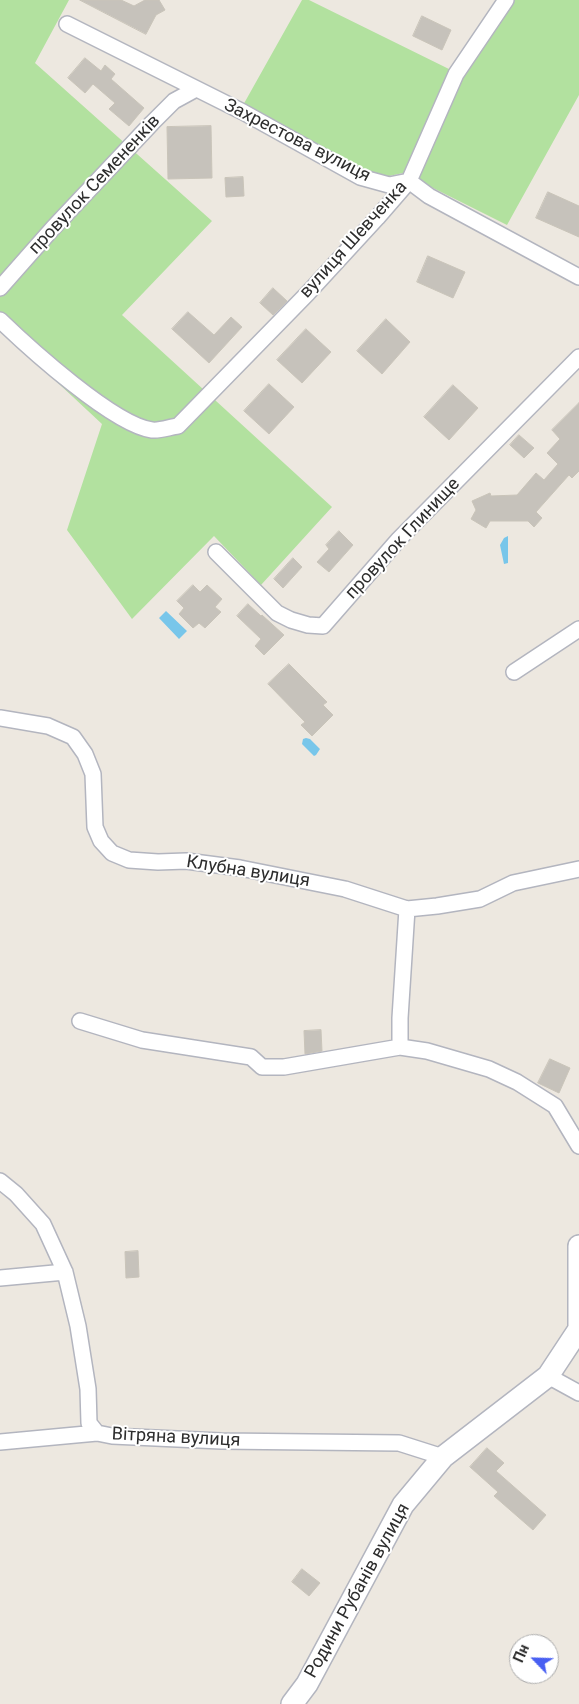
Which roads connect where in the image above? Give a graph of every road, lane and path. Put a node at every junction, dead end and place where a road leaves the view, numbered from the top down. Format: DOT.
graph roads {
  1 [pos="506,0"];
  2 [pos="67,24"];
  3 [pos="196,89"];
  4 [pos="409,181"];
  5 [pos="579,277"];
  6 [pos="0,288"];
  7 [pos="0,320"];
  8 [pos="579,357"];
  9 [pos="216,552"];
  10 [pos="579,629"];
  11 [pos="514,672"];
  12 [pos="0,718"];
  13 [pos="579,869"];
  14 [pos="408,909"];
  15 [pos="80,1020"];
  16 [pos="400,1048"];
  17 [pos="579,1146"];
  18 [pos="0,1181"];
  19 [pos="579,1246"];
  20 [pos="65,1272"];
  21 [pos="0,1278"];
  22 [pos="548,1376"];
  23 [pos="579,1393"];
  24 [pos="97,1433"];
  25 [pos="0,1442"];
  26 [pos="443,1457"];
  27 [pos="292,1704"];
  1 -- 4 [label="street, вулиця Шевченка"];
  2 -- 3 [label="street, Захрестова вулиця"];
  3 -- 4 [label="street, Захрестова вулиця"];
  3 -- 6 [label="street, провулок Семененків"];
  4 -- 5 [label="street"];
  4 -- 7 [label="street, вулиця Шевченка"];
  8 -- 9 [label="street, провулок Глинище"];
  10 -- 11 [label="street"];
  12 -- 14 [label="street, Клубна вулиця"];
  13 -- 14 [label="street, Клубна вулиця"];
  14 -- 16 [label="street"];
  15 -- 16 [label="street"];
  16 -- 17 [label="street"];
  18 -- 20 [label="street, Вітряна вулиця"];
  19 -- 22 [label="street, Родини Рубанів вулиця"];
  20 -- 21 [label="street"];
  20 -- 24 [label="street, Вітряна вулиця"];
  22 -- 23 [label="street"];
  22 -- 26 [label="street, Родини Рубанів вулиця"];
  24 -- 25 [label="street"];
  24 -- 26 [label="street, Вітряна вулиця"];
  26 -- 27 [label="street, Родини Рубанів вулиця"];
}
